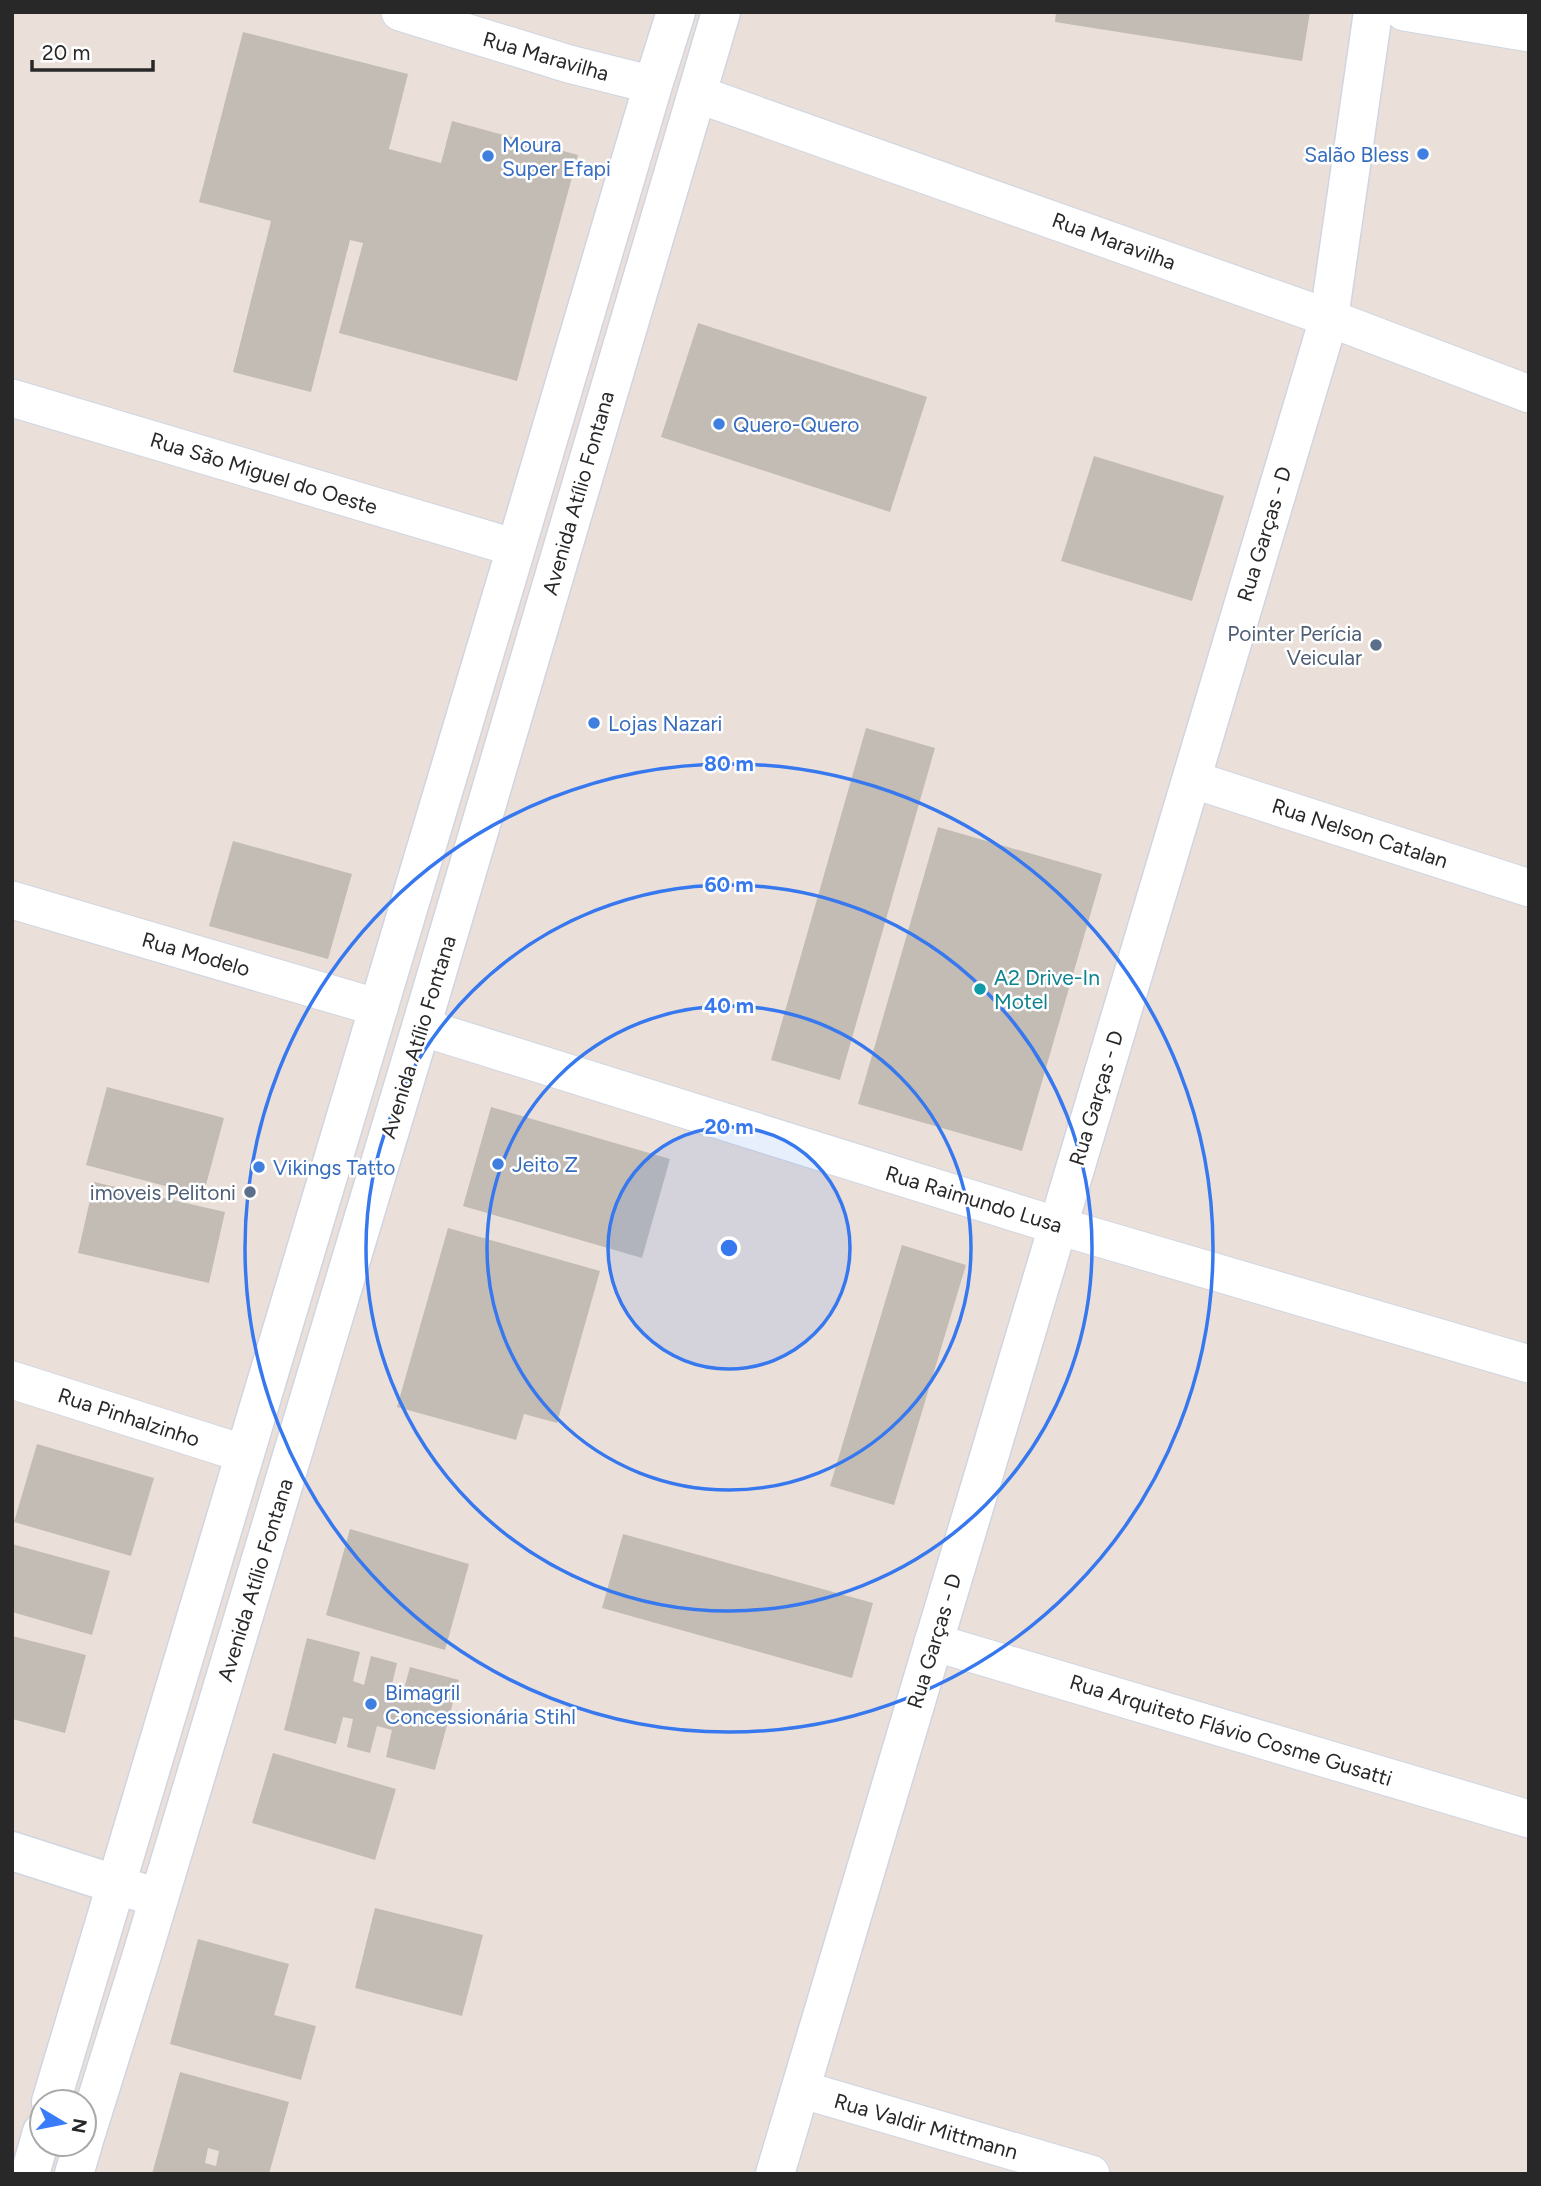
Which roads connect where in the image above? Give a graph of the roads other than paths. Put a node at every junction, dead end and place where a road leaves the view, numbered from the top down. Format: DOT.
graph roads {
  1 [pos="400,12"];
  2 [pos="676,12"];
  3 [pos="721,12"];
  4 [pos="1373,12"];
  5 [pos="1404,12"];
  6 [pos="1529,33"];
  7 [pos="653,85"];
  8 [pos="696,94"];
  9 [pos="1329,318"];
  10 [pos="1518,387"];
  11 [pos="12,398"];
  12 [pos="516,548"];
  13 [pos="1191,779"];
  14 [pos="1529,888"];
  15 [pos="12,900"];
  16 [pos="379,1007"];
  17 [pos="421,1027"];
  18 [pos="1058,1226"];
  19 [pos="1529,1364"];
  20 [pos="12,1380"];
  21 [pos="245,1454"];
  22 [pos="933,1642"];
  23 [pos="1529,1819"];
  24 [pos="12,1851"];
  25 [pos="117,1885"];
  26 [pos="158,1898"];
  27 [pos="55,2088"];
  28 [pos="800,2089"];
  29 [pos="98,2093"];
  30 [pos="775,2174"];
  31 [pos="1091,2174"];
  1 -- 7 [label="street, Rua Maravilha"];
  2 -- 7 [label="main road, Avenida Atílio Fontana"];
  3 -- 8 [label="main road, Avenida Atílio Fontana"];
  4 -- 9 [label="main road, Rua Garças - D"];
  5 -- 6 [label="street"];
  7 -- 12 [label="main road, Avenida Atílio Fontana"];
  8 -- 9 [label="street, Rua Maravilha"];
  8 -- 17 [label="main road, Avenida Atílio Fontana"];
  9 -- 10 [label="street, Rua Maravilha"];
  9 -- 13 [label="main road, Rua Garças - D"];
  11 -- 12 [label="street, Rua São Miguel do Oeste"];
  12 -- 16 [label="main road, Avenida Atílio Fontana"];
  13 -- 14 [label="street, Rua Nelson Catalan"];
  13 -- 18 [label="main road, Rua Garças - D"];
  15 -- 16 [label="street, Rua Modelo"];
  16 -- 21 [label="main road, Avenida Atílio Fontana"];
  17 -- 18 [label="street, Rua Raimundo Lusa"];
  17 -- 26 [label="main road, Avenida Atílio Fontana"];
  18 -- 19 [label="street, Rua Raimundo Lusa"];
  18 -- 22 [label="main road, Rua Garças - D"];
  20 -- 21 [label="street, Rua Pinhalzinho"];
  21 -- 25 [label="main road, Avenida Atílio Fontana"];
  22 -- 23 [label="street, Rua Arquiteto Flávio Cosme Gusatti"];
  22 -- 28 [label="main road, Rua Garças - D"];
  24 -- 25 [label="main road"];
  25 -- 26 [label="main road"];
  25 -- 27 [label="main road, Avenida Atílio Fontana"];
  26 -- 29 [label="main road, Avenida Atílio Fontana"];
  28 -- 30 [label="main road, Rua Garças - D"];
  28 -- 31 [label="street, Rua Valdir Mittmann"];
}
